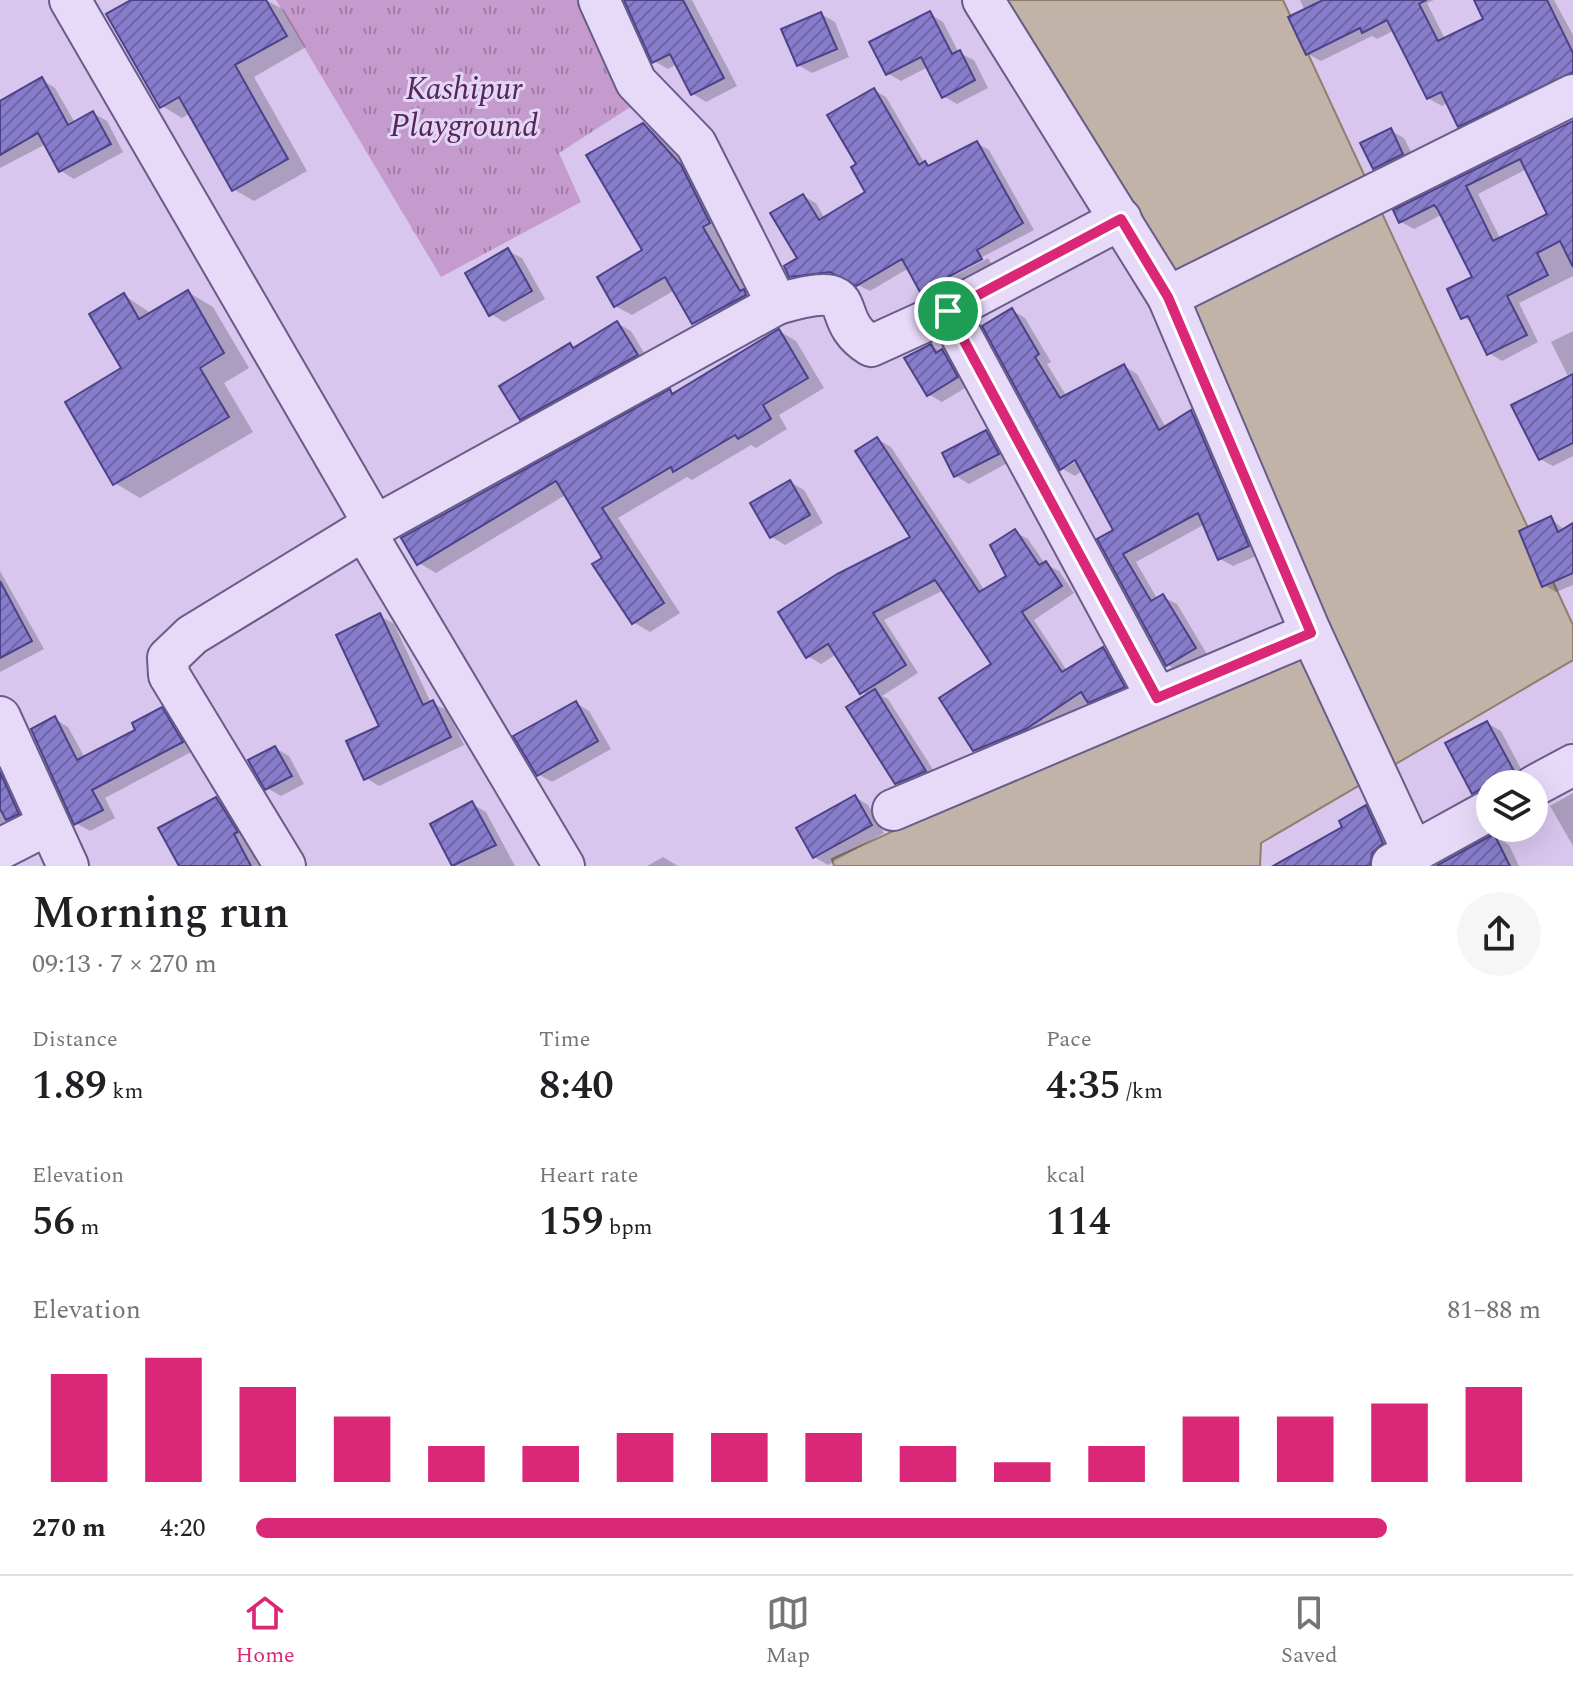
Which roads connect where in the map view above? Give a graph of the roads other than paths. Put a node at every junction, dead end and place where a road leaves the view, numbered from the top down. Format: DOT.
graph roads {
  1 [pos="599,0"];
  2 [pos="983,0"];
  3 [pos="83,3"];
  4 [pos="1573,95"];
  5 [pos="1121,219"];
  6 [pos="1168,297"];
  7 [pos="777,304"];
  8 [pos="948,311"];
  9 [pos="370,528"];
  10 [pos="1311,633"];
  11 [pos="1157,698"];
  12 [pos="0,717"];
  13 [pos="1573,765"];
  14 [pos="1548,778"];
  15 [pos="893,810"];
  16 [pos="1476,818"];
  17 [pos="47,825"];
  18 [pos="0,849"];
  19 [pos="1401,859"];
  20 [pos="68,866"];
  21 [pos="285,866"];
  22 [pos="564,866"];
  1 -- 7 [label="street"];
  2 -- 5 [label="street"];
  3 -- 9 [label="street"];
  4 -- 6 [label="street"];
  5 -- 6 [label="street"];
  5 -- 8 [label="street"];
  6 -- 10 [label="street"];
  7 -- 8 [label="street"];
  7 -- 9 [label="street"];
  8 -- 11 [label="street"];
  9 -- 21 [label="street"];
  9 -- 22 [label="street"];
  10 -- 11 [label="street"];
  10 -- 19 [label="street"];
  11 -- 15 [label="street"];
  12 -- 17 [label="street"];
  13 -- 14 [label="street"];
  16 -- 19 [label="street"];
  17 -- 18 [label="street"];
  17 -- 20 [label="street"];
}
